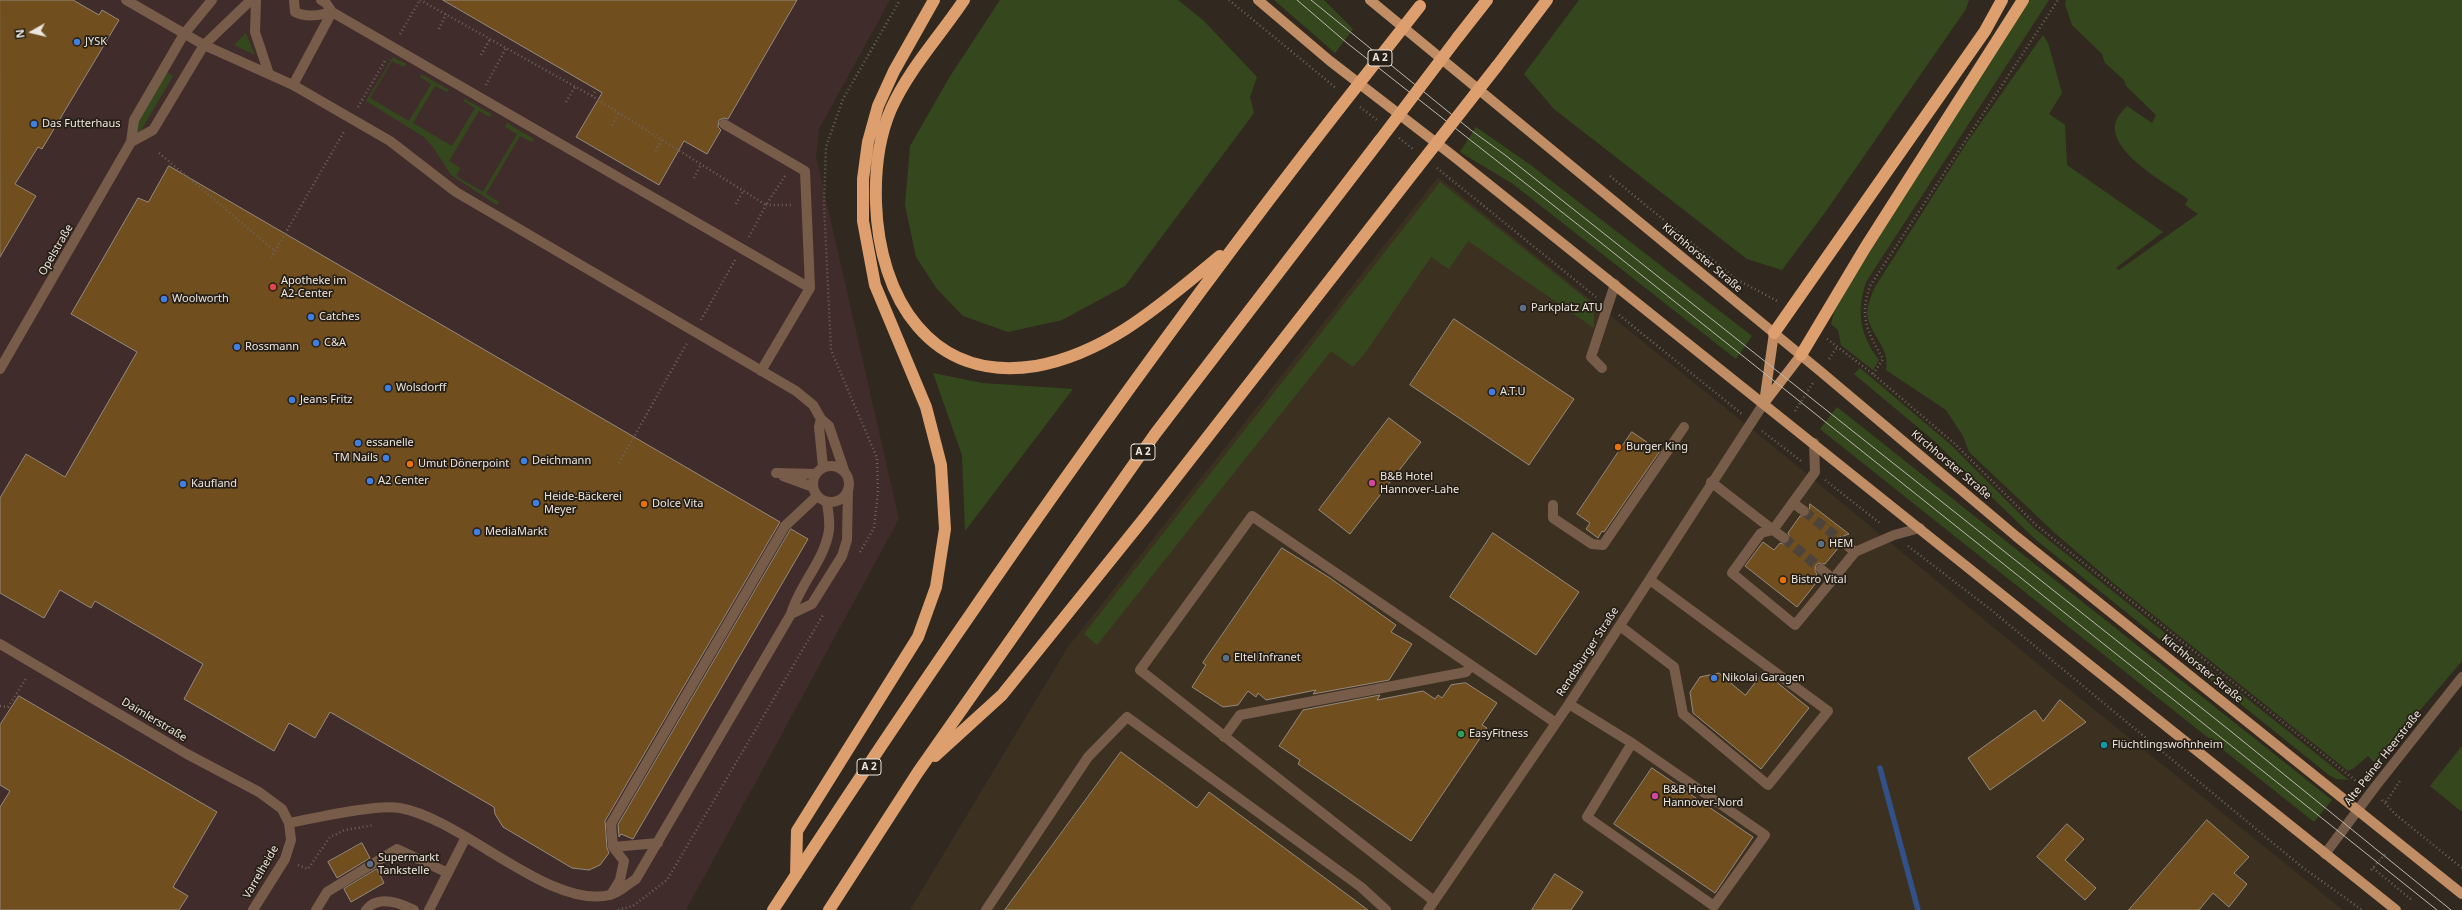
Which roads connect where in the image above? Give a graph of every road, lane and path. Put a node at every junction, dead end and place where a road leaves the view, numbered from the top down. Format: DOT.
graph roads {
  1 [pos="126,0"];
  2 [pos="212,0"];
  3 [pos="251,0"];
  4 [pos="256,0"];
  5 [pos="294,0"];
  6 [pos="321,0"];
  7 [pos="420,0"];
  8 [pos="934,0"];
  9 [pos="964,0"];
  10 [pos="1229,0"];
  11 [pos="1258,0"];
  12 [pos="1370,0"];
  13 [pos="1487,0"];
  14 [pos="1547,0"];
  15 [pos="2002,0"];
  16 [pos="2023,0"];
  17 [pos="2058,0"];
  18 [pos="1423,3"];
  19 [pos="332,12"];
  20 [pos="446,14"];
  21 [pos="439,29"];
  22 [pos="184,34"];
  23 [pos="490,39"];
  24 [pos="204,45"];
  25 [pos="506,48"];
  26 [pos="481,55"];
  27 [pos="269,74"];
  28 [pos="293,85"];
  29 [pos="575,87"];
  30 [pos="596,90"];
  31 [pos="1343,93"];
  32 [pos="592,96"];
  33 [pos="480,97"];
  34 [pos="566,102"];
  35 [pos="1355,103"];
  36 [pos="620,114"];
  37 [pos="1380,123"];
  38 [pos="724,124"];
  39 [pos="612,125"];
  40 [pos="1392,133"];
  41 [pos="662,140"];
  42 [pos="131,142"];
  43 [pos="655,151"];
  44 [pos="159,153"];
  45 [pos="1417,153"];
  46 [pos="701,164"];
  47 [pos="793,164"];
  48 [pos="1436,168"];
  49 [pos="1440,171"];
  50 [pos="1608,175"];
  51 [pos="694,178"];
  52 [pos="743,190"];
  53 [pos="736,204"];
  54 [pos="824,204"];
  55 [pos="766,205"];
  56 [pos="807,205"];
  57 [pos="1234,245"];
  58 [pos="742,249"];
  59 [pos="275,251"];
  60 [pos="1615,284"];
  61 [pos="810,288"];
  62 [pos="1790,310"];
  63 [pos="1816,331"];
  64 [pos="694,332"];
  65 [pos="1774,333"];
  66 [pos="1837,347"];
  67 [pos="1801,355"];
  68 [pos="1602,368"];
  69 [pos="0,369"];
  70 [pos="761,371"];
  71 [pos="1820,371"];
  72 [pos="1873,374"];
  73 [pos="1764,404"];
  74 [pos="821,419"];
  75 [pos="1788,423"];
  76 [pos="1684,427"];
  77 [pos="1814,443"];
  78 [pos="619,463"];
  79 [pos="819,471"];
  80 [pos="1815,472"];
  81 [pos="845,473"];
  82 [pos="1711,482"];
  83 [pos="848,489"];
  84 [pos="815,492"];
  85 [pos="827,502"];
  86 [pos="1793,503"];
  87 [pos="1553,505"];
  88 [pos="1804,511"];
  89 [pos="1920,528"];
  90 [pos="1773,530"];
  91 [pos="1894,535"];
  92 [pos="1784,538"];
  93 [pos="1842,542"];
  94 [pos="1855,552"];
  95 [pos="1822,569"];
  96 [pos="1832,579"];
  97 [pos="1650,580"];
  98 [pos="791,614"];
  99 [pos="1620,626"];
  100 [pos="0,644"];
  101 [pos="35,664"];
  102 [pos="1471,665"];
  103 [pos="2462,677"];
  104 [pos="1569,704"];
  105 [pos="0,706"];
  106 [pos="1556,723"];
  107 [pos="1224,737"];
  108 [pos="1632,743"];
  109 [pos="918,772"];
  110 [pos="2371,792"];
  111 [pos="2358,810"];
  112 [pos="288,823"];
  113 [pos="2410,826"];
  114 [pos="466,837"];
  115 [pos="2397,841"];
  116 [pos="658,844"];
  117 [pos="613,847"];
  118 [pos="2325,854"];
  119 [pos="2373,868"];
  120 [pos="2462,868"];
  121 [pos="448,873"];
  122 [pos="796,875"];
  123 [pos="2361,882"];
  124 [pos="2462,894"];
  125 [pos="611,895"];
  126 [pos="2346,898"];
  127 [pos="1434,901"];
  128 [pos="2413,901"];
  129 [pos="253,910"];
  130 [pos="316,910"];
  131 [pos="366,910"];
  132 [pos="414,910"];
  133 [pos="429,910"];
  134 [pos="773,910"];
  135 [pos="829,910"];
  136 [pos="986,910"];
  137 [pos="1386,910"];
  138 [pos="1428,910"];
  139 [pos="2362,910"];
  140 [pos="2396,910"];
  1 -- 22 [label="street"];
  2 -- 22 [label="street, Opelstraße"];
  3 -- 24 [label="street"];
  4 -- 27 [label="street"];
  5 -- 19 [label="street"];
  6 -- 19 [label="street"];
  7 -- 20 [label="path"];
  8 -- 122 [label="highway"];
  9 -- 57 [label="highway"];
  10 -- 31 [label="path"];
  11 -- 60 [label="main road"];
  12 -- 65 [label="main road, Kirchhorster Straße"];
  13 -- 109 [label="highway, A 2, bridge"];
  14 -- 109 [label="highway, bridge"];
  15 -- 62 [label="highway"];
  16 -- 63 [label="highway"];
  17 -- 72 [label="path"];
  18 -- 57 [label="highway, A 2, bridge"];
  19 -- 28 [label="street"];
  19 -- 33 [label="street"];
  20 -- 21 [label="path"];
  20 -- 23 [label="path"];
  22 -- 24 [label="street"];
  22 -- 42 [label="street, Opelstraße"];
  23 -- 25 [label="path"];
  23 -- 26 [label="path"];
  24 -- 27 [label="street"];
  24 -- 42 [label="street"];
  25 -- 29 [label="path"];
  25 -- 33 [label="path"];
  27 -- 28 [label="street"];
  28 -- 64 [label="street"];
  29 -- 32 [label="path"];
  29 -- 34 [label="path"];
  30 -- 32 [label="path"];
  32 -- 36 [label="path"];
  33 -- 58 [label="street"];
  35 -- 37 [label="path"];
  36 -- 39 [label="path"];
  36 -- 41 [label="path"];
  38 -- 47 [label="street"];
  40 -- 45 [label="path"];
  41 -- 43 [label="path"];
  41 -- 46 [label="path"];
  42 -- 69 [label="street, Opelstraße"];
  44 -- 59 [label="path"];
  46 -- 51 [label="path"];
  46 -- 52 [label="path"];
  47 -- 55 [label="path"];
  47 -- 56 [label="street"];
  48 -- 49 [label="path"];
  50 -- 62 [label="path"];
  52 -- 53 [label="path"];
  52 -- 55 [label="path"];
  54 -- 56 [label="path"];
  55 -- 56 [label="path"];
  55 -- 58 [label="path"];
  56 -- 61 [label="street"];
  57 -- 122 [label="highway, A 2"];
  58 -- 61 [label="street"];
  58 -- 64 [label="path"];
  60 -- 68 [label="street"];
  60 -- 73 [label="main road"];
  61 -- 70 [label="street"];
  62 -- 65 [label="highway"];
  63 -- 66 [label="path"];
  63 -- 67 [label="highway"];
  64 -- 70 [label="street"];
  64 -- 78 [label="path"];
  65 -- 67 [label="main road, Kirchhorster Straße"];
  65 -- 73 [label="main road"];
  66 -- 71 [label="path"];
  66 -- 72 [label="path"];
  67 -- 71 [label="main road, Kirchhorster Straße"];
  67 -- 73 [label="main road"];
  70 -- 74 [label="street"];
  71 -- 75 [label="path"];
  71 -- 111 [label="main road, Kirchhorster Straße"];
  72 -- 110 [label="path"];
  73 -- 75 [label="main road"];
  73 -- 82 [label="street, Rendsburger Straße"];
  74 -- 79 [label="street"];
  74 -- 81 [label="street"];
  75 -- 77 [label="main road"];
  75 -- 80 [label="path"];
  76 -- 87 [label="street"];
  77 -- 80 [label="street"];
  77 -- 89 [label="main road"];
  79 -- 81 [label="street"];
  79 -- 84 [label="street"];
  79 -- 84 [label="street"];
  80 -- 86 [label="street"];
  80 -- 91 [label="path"];
  81 -- 83 [label="street"];
  82 -- 90 [label="street"];
  82 -- 97 [label="street, Rendsburger Straße"];
  83 -- 85 [label="street"];
  83 -- 98 [label="street"];
  84 -- 85 [label="street"];
  84 -- 117 [label="street"];
  85 -- 98 [label="street"];
  86 -- 88 [label="street"];
  86 -- 90 [label="street"];
  89 -- 91 [label="street"];
  89 -- 118 [label="main road"];
  90 -- 92 [label="street"];
  90 -- 96 [label="street"];
  91 -- 94 [label="street"];
  91 -- 126 [label="path"];
  93 -- 94 [label="street"];
  94 -- 96 [label="street"];
  95 -- 96 [label="street"];
  97 -- 99 [label="street, Rendsburger Straße"];
  97 -- 99 [label="street"];
  98 -- 116 [label="street"];
  99 -- 104 [label="street, Rendsburger Straße"];
  100 -- 101 [label="street, Daimlerstraße"];
  101 -- 105 [label="path"];
  101 -- 112 [label="street, Daimlerstraße"];
  102 -- 106 [label="street"];
  102 -- 107 [label="street"];
  102 -- 107 [label="street"];
  103 -- 110 [label="street, Alte Peiner Heerstraße"];
  104 -- 106 [label="street, Rendsburger Straße"];
  104 -- 108 [label="street"];
  106 -- 127 [label="street, Rendsburger Straße"];
  107 -- 127 [label="street"];
  108 -- 108 [label="street"];
  109 -- 135 [label="highway, A 2"];
  110 -- 111 [label="street, Alte Peiner Heerstraße"];
  110 -- 113 [label="path"];
  111 -- 115 [label="main road, Kirchhorster Straße"];
  111 -- 118 [label="street, Alte Peiner Heerstraße"];
  112 -- 114 [label="street"];
  112 -- 129 [label="street, Varrelheide"];
  113 -- 115 [label="path"];
  113 -- 120 [label="path"];
  114 -- 121 [label="street"];
  114 -- 125 [label="street"];
  115 -- 119 [label="path"];
  115 -- 124 [label="main road, Kirchhorster Straße"];
  116 -- 117 [label="street"];
  116 -- 125 [label="street"];
  117 -- 125 [label="street"];
  118 -- 123 [label="main road"];
  119 -- 123 [label="path"];
  119 -- 128 [label="path"];
  121 -- 130 [label="street"];
  121 -- 133 [label="street"];
  122 -- 134 [label="highway, A 2"];
  123 -- 126 [label="path"];
  123 -- 140 [label="main road"];
  126 -- 139 [label="path"];
  127 -- 138 [label="street, Rendsburger Straße"];
  131 -- 132 [label="street"];
  136 -- 137 [label="street"];
}
